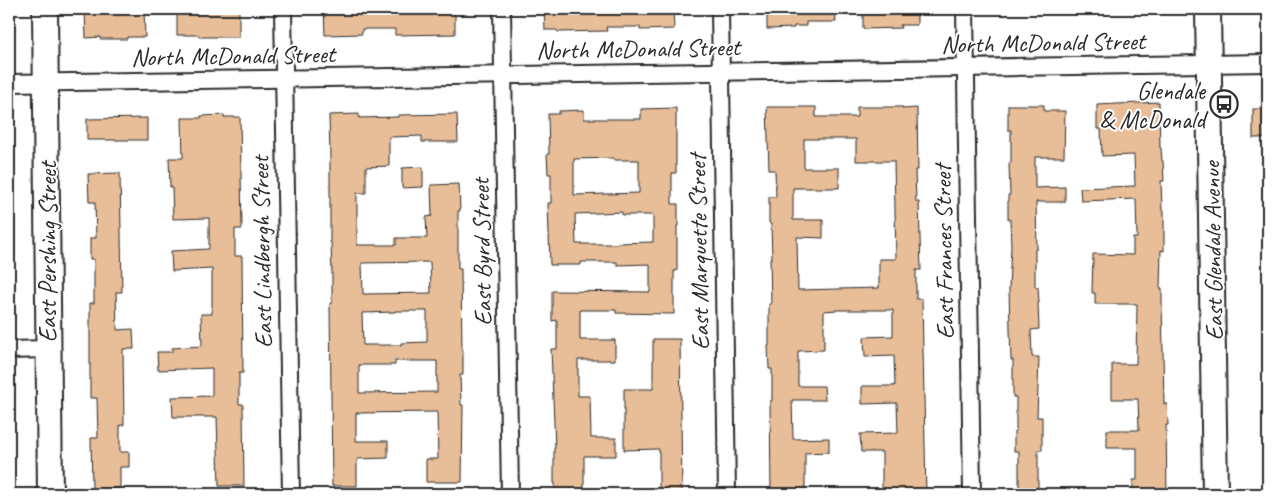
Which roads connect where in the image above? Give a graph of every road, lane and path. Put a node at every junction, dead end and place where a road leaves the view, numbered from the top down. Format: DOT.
graph roads {
  1 [pos="45,9"];
  2 [pos="283,9"];
  3 [pos="502,9"];
  4 [pos="720,9"];
  5 [pos="965,9"];
  6 [pos="1208,9"];
  7 [pos="1268,63"];
  8 [pos="1209,64"];
  9 [pos="965,68"];
  10 [pos="721,72"];
  11 [pos="503,76"];
  12 [pos="283,79"];
  13 [pos="9,83"];
  14 [pos="46,83"];
  15 [pos="48,349"];
  16 [pos="9,350"];
  17 [pos="50,494"];
  18 [pos="290,494"];
  19 [pos="510,494"];
  20 [pos="726,494"];
  21 [pos="972,494"];
  22 [pos="1214,494"];
  1 -- 14 [label="street, East Pershing Street"];
  2 -- 12 [label="street, East Lindbergh Street"];
  3 -- 11 [label="street, East Byrd Street"];
  4 -- 10 [label="street, East Marquette Street"];
  5 -- 9 [label="street, East Frances Street"];
  6 -- 8 [label="street, East Glendale Avenue"];
  7 -- 8 [label="street, North McDonald Street"];
  8 -- 9 [label="street, North McDonald Street"];
  8 -- 22 [label="street, East Glendale Avenue"];
  9 -- 10 [label="street, North McDonald Street"];
  9 -- 21 [label="street, East Frances Street"];
  10 -- 11 [label="street, North McDonald Street"];
  10 -- 20 [label="street, East Marquette Street"];
  11 -- 12 [label="street, North McDonald Street"];
  11 -- 19 [label="street, East Byrd Street"];
  12 -- 14 [label="street, North McDonald Street"];
  12 -- 18 [label="street, East Lindbergh Street"];
  13 -- 14 [label="street, North McDonald Street"];
  14 -- 15 [label="street, East Pershing Street"];
  15 -- 16 [label="street"];
  15 -- 17 [label="street, East Pershing Street"];
}
